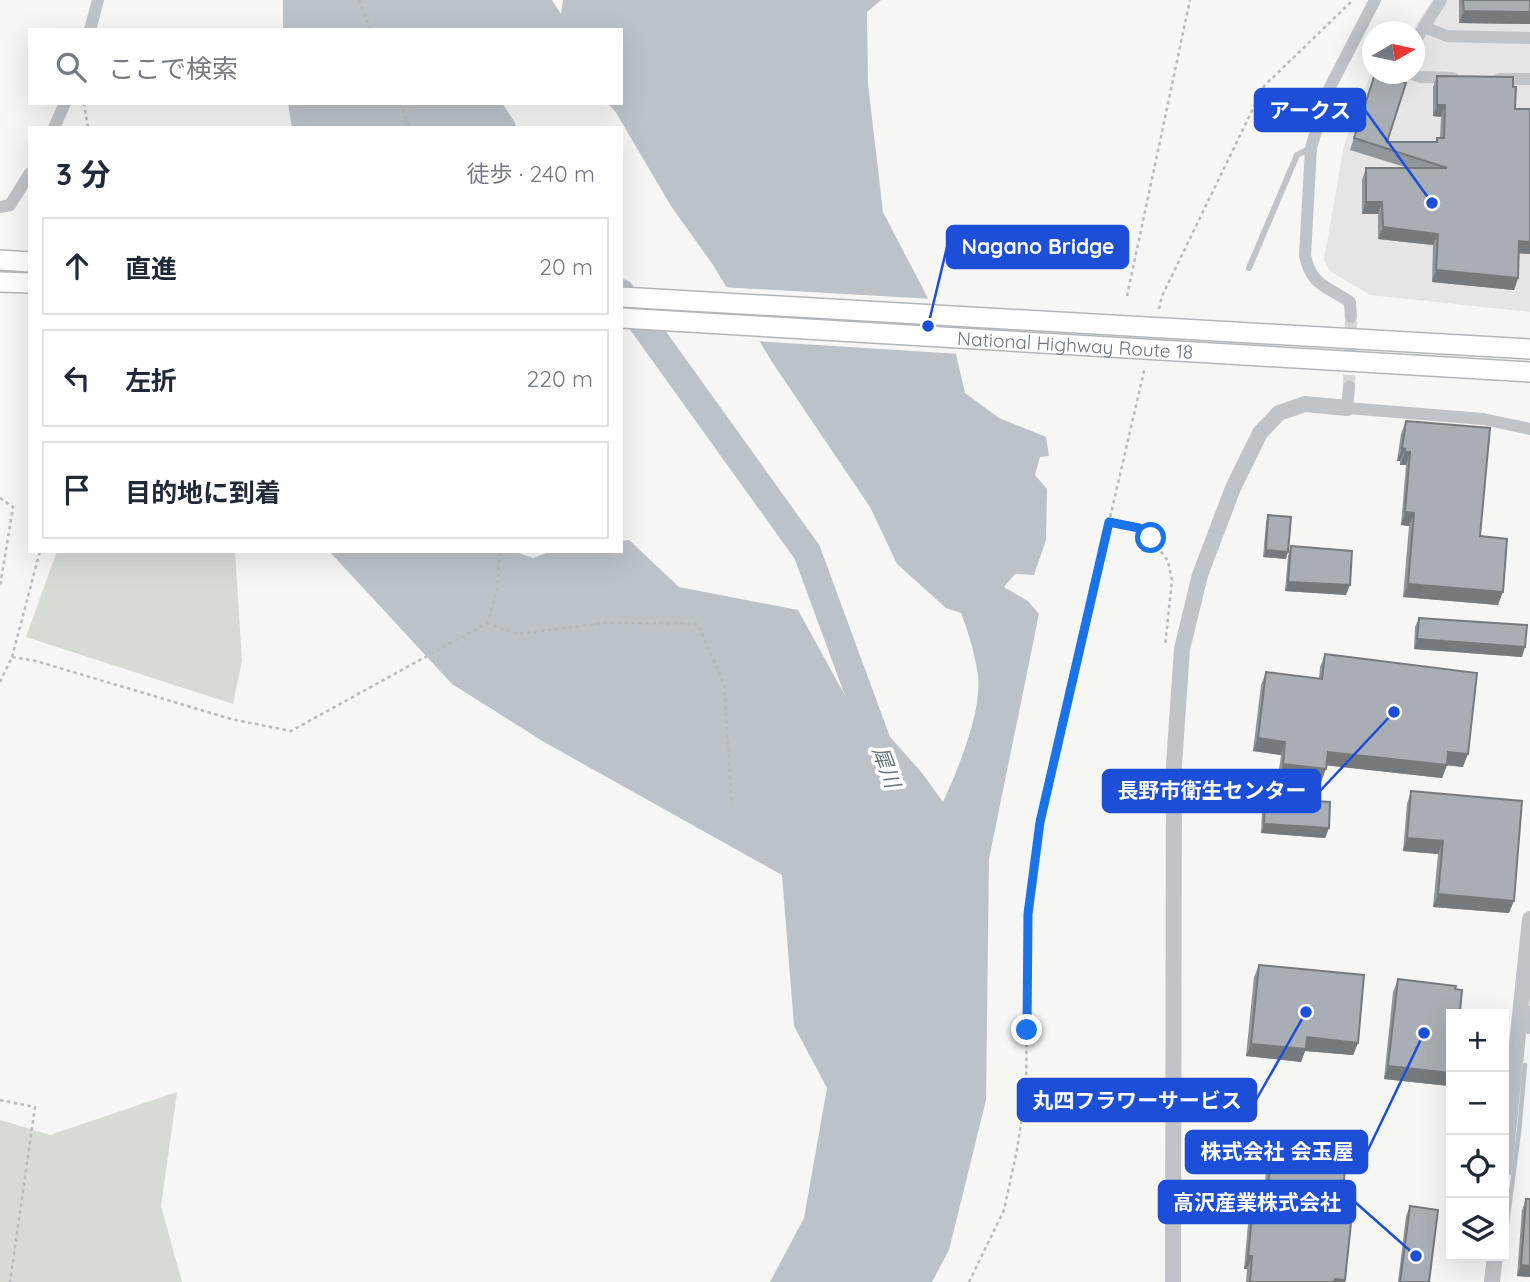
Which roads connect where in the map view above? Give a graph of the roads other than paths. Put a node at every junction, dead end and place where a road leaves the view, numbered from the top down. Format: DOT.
graph roads {
  1 [pos="98,0"];
  2 [pos="1375,0"];
  3 [pos="1441,0"];
  4 [pos="1425,25"];
  5 [pos="1425,27"];
  6 [pos="91,28"];
  7 [pos="1530,38"];
  8 [pos="1425,77"];
  9 [pos="1461,78"];
  10 [pos="1489,79"];
  11 [pos="1530,79"];
  12 [pos="64,105"];
  13 [pos="55,126"];
  14 [pos="1311,148"];
  15 [pos="28,176"];
  16 [pos="0,207"];
  17 [pos="0,260"];
  18 [pos="28,262"];
  19 [pos="1249,268"];
  20 [pos="0,282"];
  21 [pos="28,284"];
  22 [pos="623,297"];
  23 [pos="1351,317"];
  24 [pos="623,318"];
  25 [pos="1530,349"];
  26 [pos="1530,372"];
  27 [pos="1349,387"];
  28 [pos="1347,408"];
  29 [pos="1530,429"];
  30 [pos="1530,919"];
  31 [pos="1508,1135"];
  32 [pos="1494,1261"];
  33 [pos="1173,1282"];
  34 [pos="1492,1282"];
  1 -- 6 [label="street"];
  2 -- 14 [label="street"];
  3 -- 4 [label="street"];
  5 -- 7 [label="street"];
  8 -- 9 [label="street"];
  10 -- 11 [label="street"];
  12 -- 13 [label="street"];
  14 -- 19 [label="lane"];
  14 -- 23 [label="street"];
  15 -- 16 [label="street"];
  17 -- 18 [label="highway"];
  20 -- 21 [label="highway"];
  22 -- 25 [label="highway, National Highway Route 18, bridge"];
  24 -- 26 [label="highway, National Highway Route 18, bridge"];
  27 -- 28 [label="street"];
  28 -- 29 [label="street"];
  28 -- 33 [label="street"];
  30 -- 31 [label="street"];
  32 -- 34 [label="street"];
}
